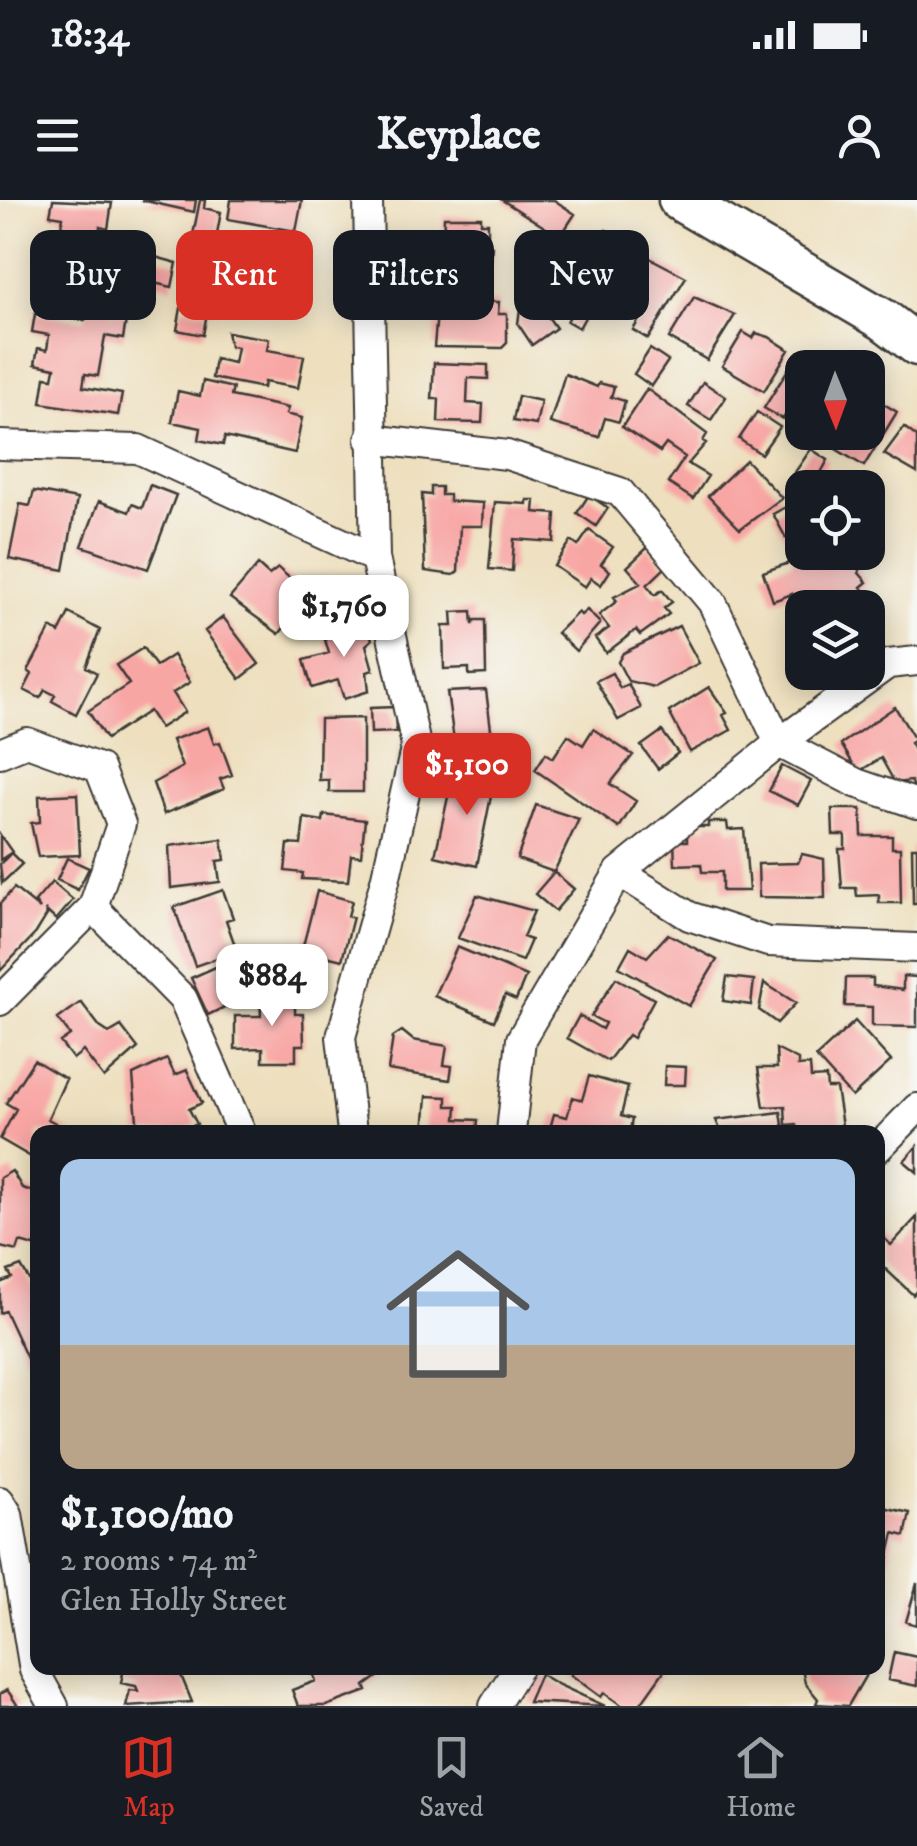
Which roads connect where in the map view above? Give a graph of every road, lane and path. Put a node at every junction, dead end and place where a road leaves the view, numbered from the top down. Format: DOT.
graph roads {
  1 [pos="368,200"];
  2 [pos="679,200"];
  3 [pos="917,345"];
  4 [pos="370,440"];
  5 [pos="0,446"];
  6 [pos="375,558"];
  7 [pos="917,661"];
  8 [pos="778,744"];
  9 [pos="0,753"];
  10 [pos="917,804"];
  11 [pos="618,872"];
  12 [pos="93,908"];
  13 [pos="917,948"];
  14 [pos="0,1001"];
  15 [pos="917,1108"];
  16 [pos="238,1125"];
  17 [pos="351,1125"];
  18 [pos="512,1125"];
  19 [pos="885,1141"];
  20 [pos="0,1501"];
  21 [pos="30,1646"];
  22 [pos="37,1675"];
  23 [pos="514,1675"];
  24 [pos="54,1706"];
  25 [pos="494,1706"];
  1 -- 4 [label="street"];
  2 -- 3 [label="street"];
  4 -- 6 [label="street"];
  4 -- 8 [label="street"];
  5 -- 6 [label="street"];
  6 -- 17 [label="street"];
  7 -- 8 [label="street"];
  8 -- 10 [label="street"];
  8 -- 11 [label="street"];
  9 -- 12 [label="street"];
  11 -- 13 [label="street"];
  11 -- 18 [label="street"];
  12 -- 14 [label="street"];
  12 -- 16 [label="street"];
  15 -- 19 [label="street"];
  20 -- 21 [label="street"];
  22 -- 24 [label="street"];
  23 -- 25 [label="street"];
}
